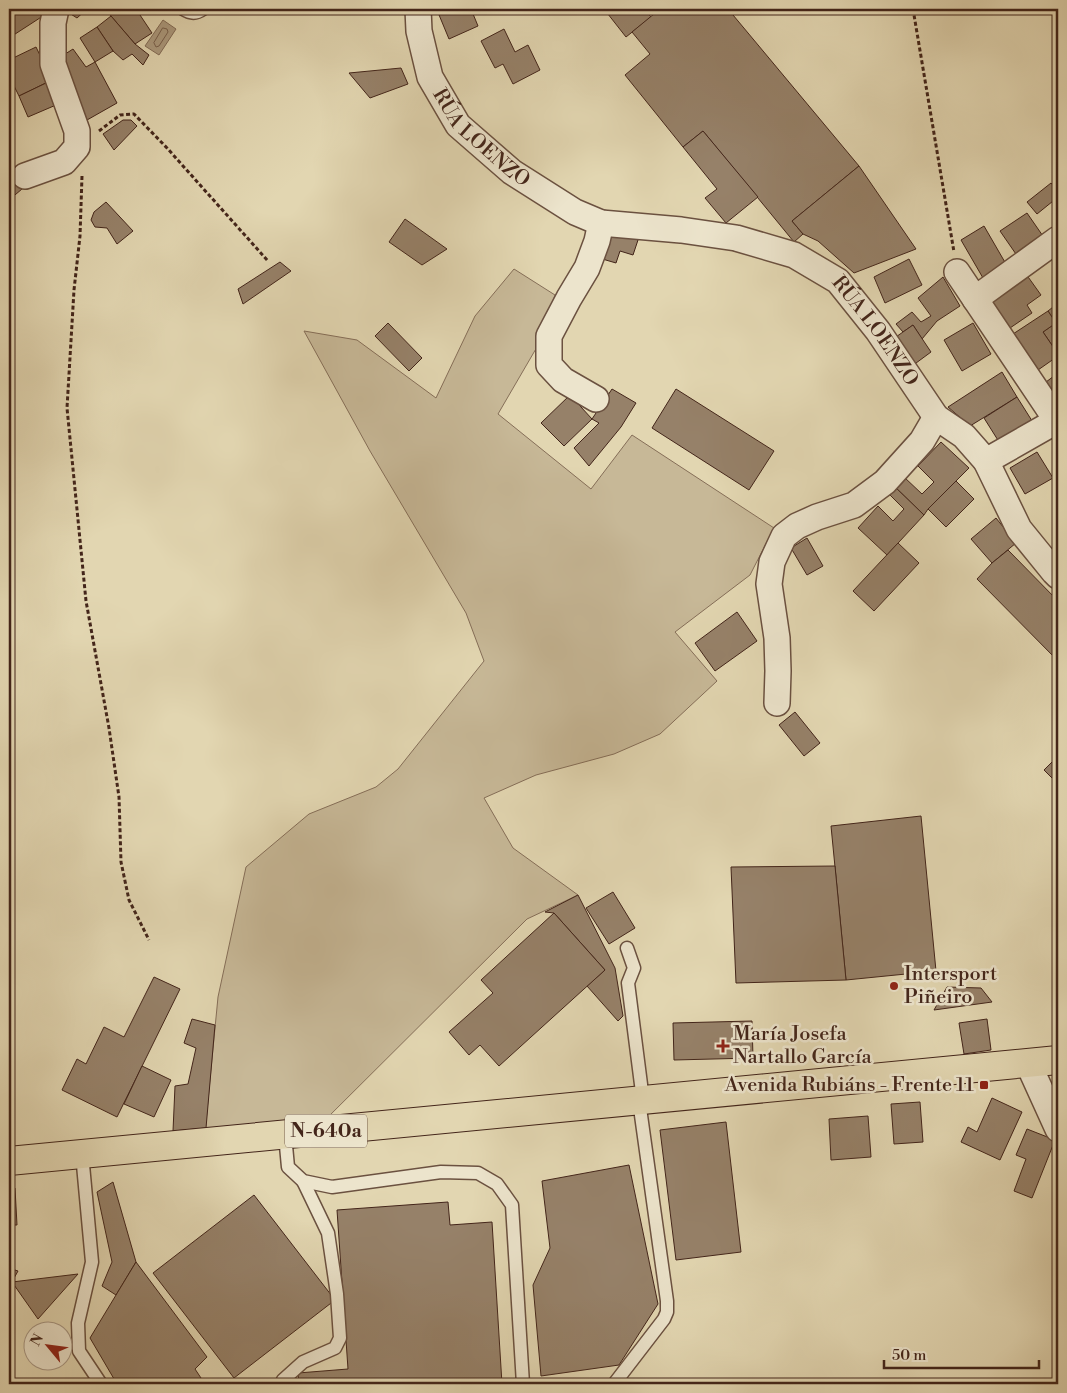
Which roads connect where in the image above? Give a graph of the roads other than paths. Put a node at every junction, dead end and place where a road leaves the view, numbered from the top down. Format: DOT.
graph roads {
  1 [pos="56,9"];
  2 [pos="183,9"];
  3 [pos="203,9"];
  4 [pos="418,9"];
  5 [pos="24,176"];
  6 [pos="601,223"];
  7 [pos="1058,239"];
  8 [pos="957,272"];
  9 [pos="975,299"];
  10 [pos="596,399"];
  11 [pos="936,417"];
  12 [pos="1058,420"];
  13 [pos="986,461"];
  14 [pos="1058,576"];
  15 [pos="777,703"];
  16 [pos="627,948"];
  17 [pos="1058,1060"];
  18 [pos="1028,1063"];
  19 [pos="641,1100"];
  20 [pos="1058,1129"];
  21 [pos="285,1135"];
  22 [pos="82,1154"];
  23 [pos="9,1161"];
  24 [pos="303,1181"];
  25 [pos="101,1384"];
  26 [pos="281,1384"];
  27 [pos="523,1384"];
  28 [pos="614,1384"];
  1 -- 5 [label="street"];
  2 -- 3 [label="lane"];
  4 -- 6 [label="street, RÚA LOENZO"];
  6 -- 10 [label="street"];
  6 -- 11 [label="street, RÚA LOENZO"];
  7 -- 9 [label="street"];
  8 -- 9 [label="street"];
  9 -- 12 [label="street"];
  11 -- 13 [label="street, RÚA LOENZO"];
  11 -- 15 [label="street"];
  12 -- 13 [label="street"];
  13 -- 14 [label="street, RÚA LOENZO"];
  16 -- 19 [label="lane"];
  17 -- 18 [label="main road, N-640a"];
  18 -- 19 [label="main road, N-640a"];
  18 -- 20 [label="street"];
  19 -- 21 [label="main road, N-640a"];
  19 -- 28 [label="lane"];
  21 -- 22 [label="main road, N-640a"];
  21 -- 24 [label="lane"];
  22 -- 23 [label="main road, N-640a"];
  22 -- 25 [label="lane"];
  24 -- 26 [label="lane"];
  24 -- 27 [label="lane"];
}
